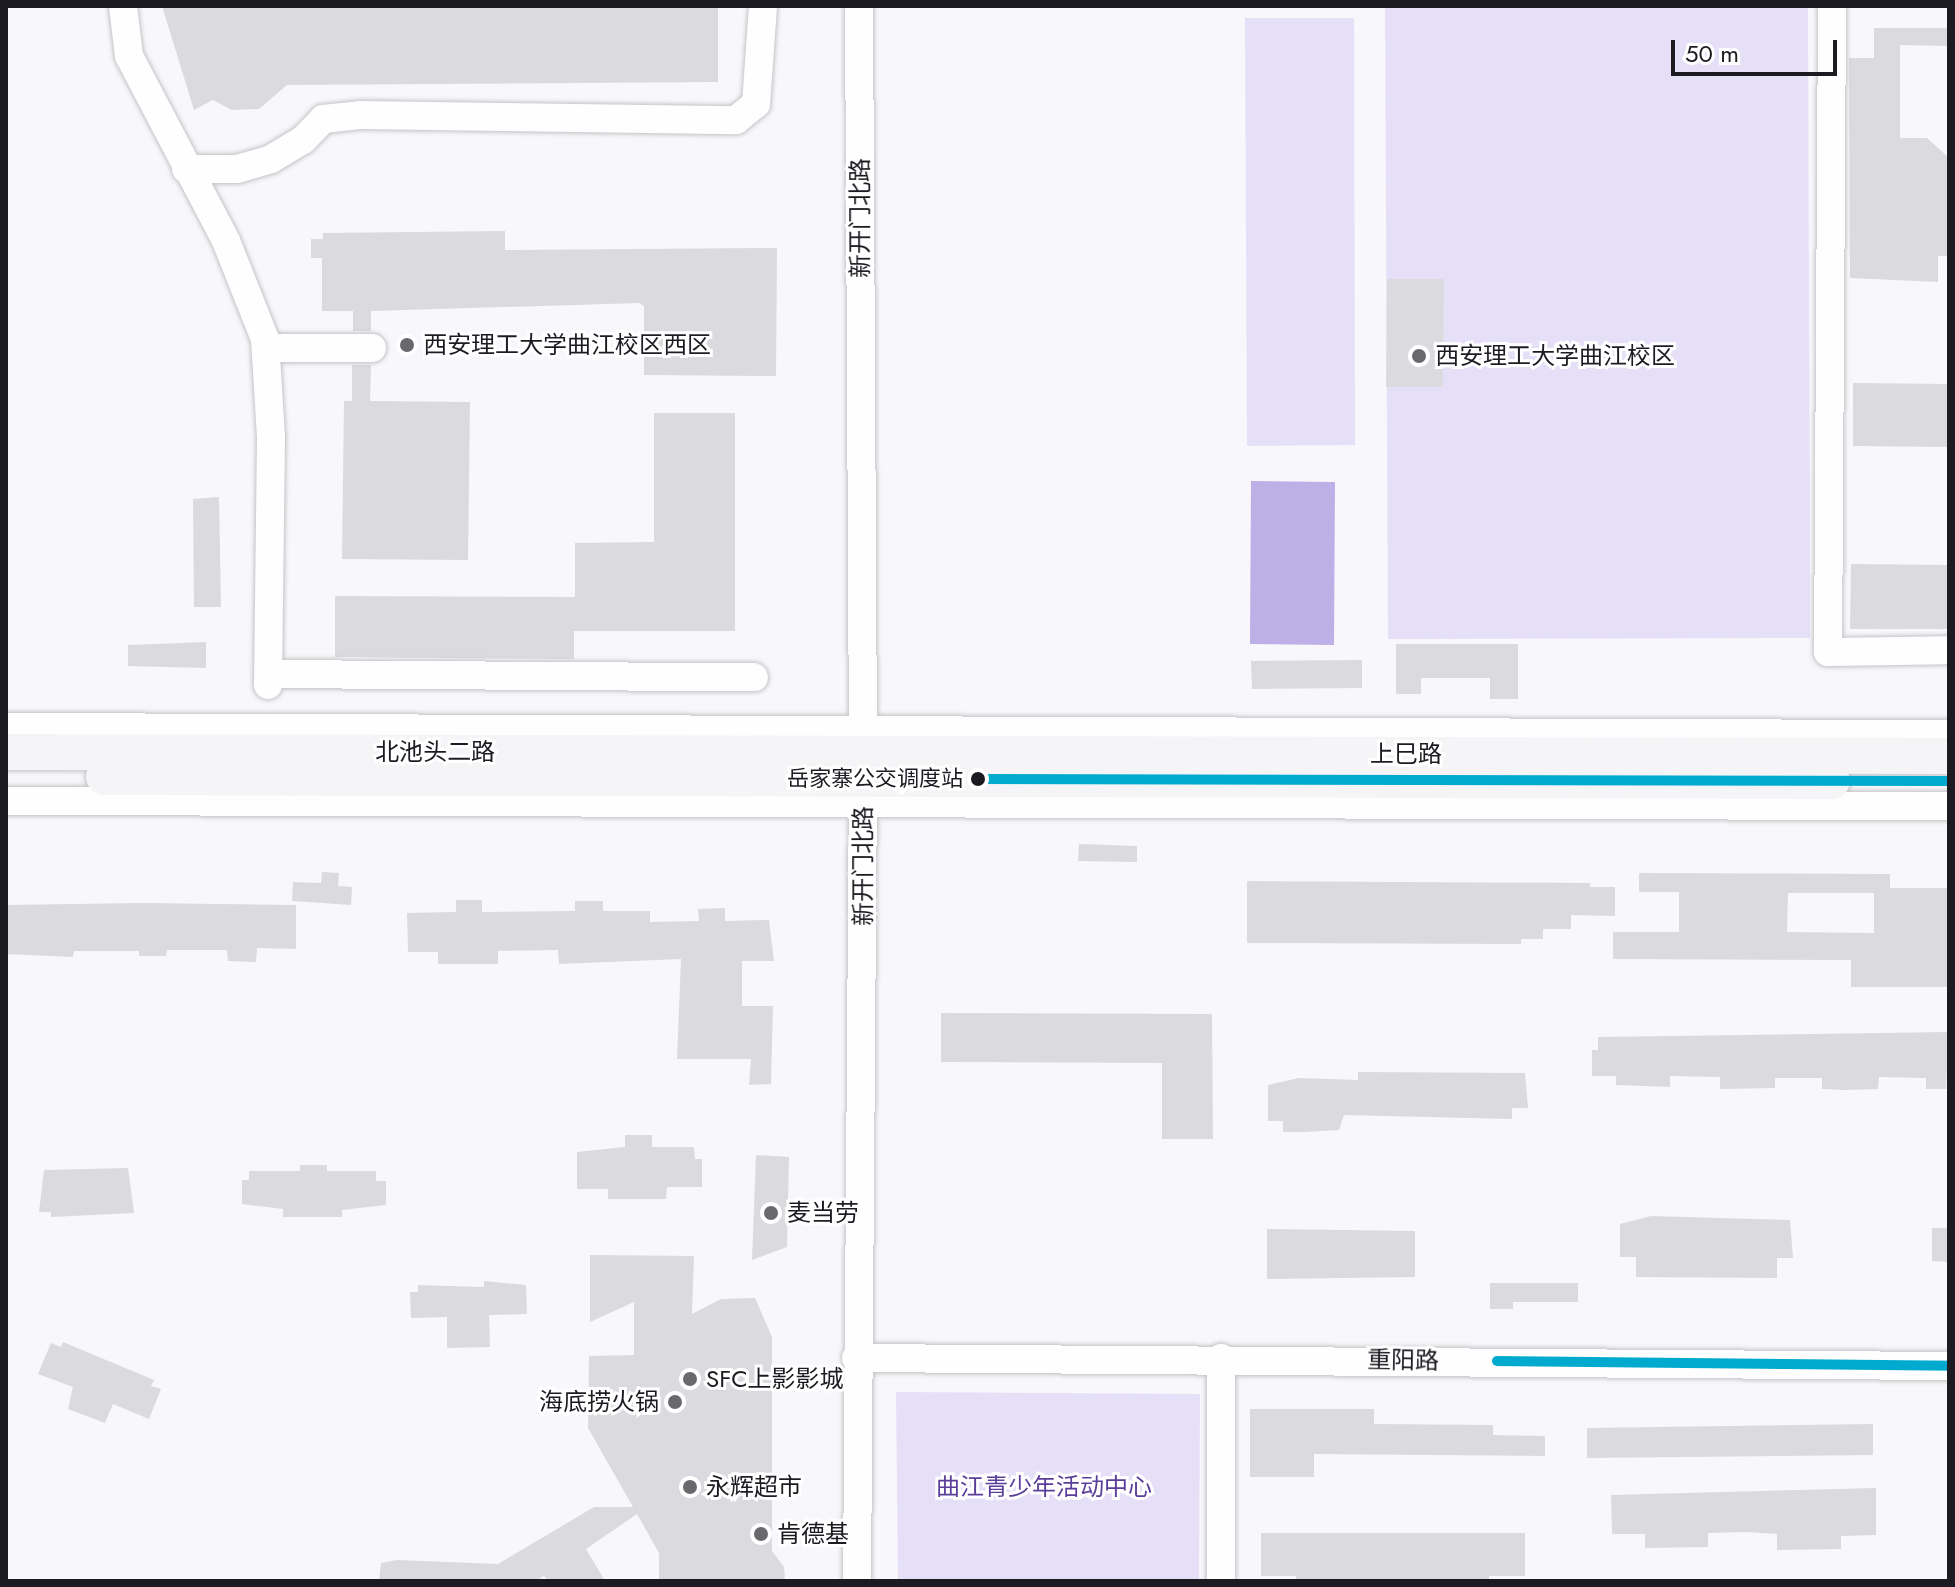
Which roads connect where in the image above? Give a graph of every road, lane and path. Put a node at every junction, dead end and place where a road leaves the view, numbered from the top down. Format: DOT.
graph roads {
  1 [pos="123,6"];
  2 [pos="763,6"];
  3 [pos="859,6"];
  4 [pos="1832,6"];
  5 [pos="186,169"];
  6 [pos="266,348"];
  7 [pos="372,348"];
  8 [pos="1949,650"];
  9 [pos="754,677"];
  10 [pos="6,727"];
  11 [pos="1949,734"];
  12 [pos="6,752"];
  13 [pos="1949,756"];
  14 [pos="863,766"];
  15 [pos="6,777"];
  16 [pos="1949,781"];
  17 [pos="6,801"];
  18 [pos="1949,806"];
  19 [pos="856,1358"];
  20 [pos="1221,1358"];
  21 [pos="1949,1366"];
  22 [pos="857,1581"];
  23 [pos="1221,1581"];
  1 -- 5 [label="street"];
  2 -- 5 [label="street"];
  3 -- 14 [label="street, 新开门北路"];
  4 -- 8 [label="street"];
  5 -- 6 [label="street"];
  6 -- 7 [label="street"];
  6 -- 9 [label="street"];
  10 -- 14 [label="street"];
  11 -- 14 [label="street"];
  12 -- 14 [label="main road, 北池头二路"];
  13 -- 14 [label="main road, 上巳路"];
  14 -- 15 [label="main road, 北池头二路"];
  14 -- 16 [label="main road, 上巳路"];
  14 -- 17 [label="street"];
  14 -- 18 [label="street"];
  14 -- 19 [label="street, 新开门北路"];
  19 -- 20 [label="street, 重阳路"];
  19 -- 22 [label="street, 新开门北路"];
  20 -- 21 [label="street, 重阳路"];
  20 -- 23 [label="street"];
}
